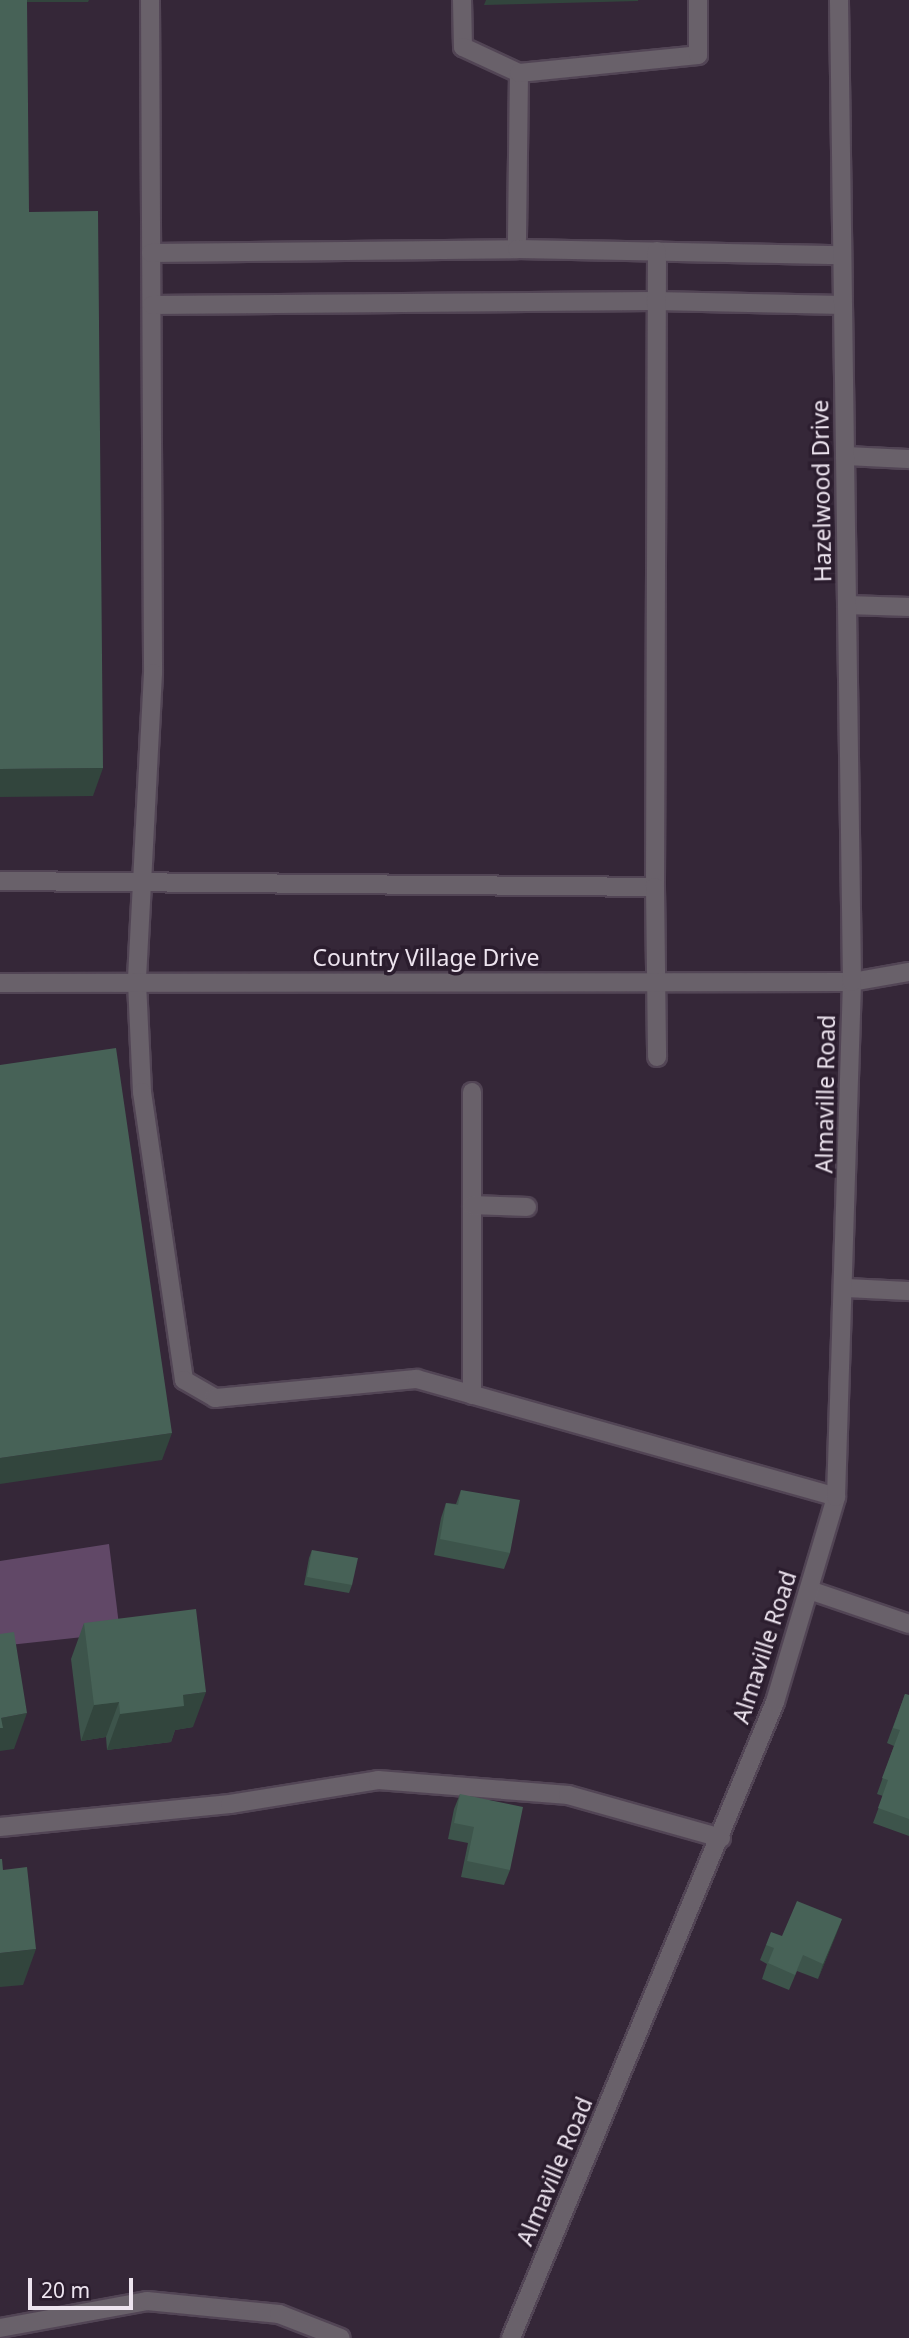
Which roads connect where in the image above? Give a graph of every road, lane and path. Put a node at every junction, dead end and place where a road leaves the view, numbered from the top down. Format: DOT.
graph roads {
  1 [pos="150,0"];
  2 [pos="462,0"];
  3 [pos="698,0"];
  4 [pos="839,0"];
  5 [pos="519,73"];
  6 [pos="517,249"];
  7 [pos="657,251"];
  8 [pos="151,253"];
  9 [pos="842,255"];
  10 [pos="655,301"];
  11 [pos="152,305"];
  12 [pos="843,305"];
  13 [pos="845,456"];
  14 [pos="909,460"];
  15 [pos="847,605"];
  16 [pos="909,607"];
  17 [pos="0,881"];
  18 [pos="142,883"];
  19 [pos="655,887"];
  20 [pos="909,972"];
  21 [pos="136,982"];
  22 [pos="656,982"];
  23 [pos="852,982"];
  24 [pos="0,983"];
  25 [pos="657,1057"];
  26 [pos="472,1092"];
  27 [pos="472,1205"];
  28 [pos="527,1207"];
  29 [pos="845,1288"];
  30 [pos="909,1291"];
  31 [pos="472,1395"];
  32 [pos="836,1497"];
  33 [pos="809,1590"];
  34 [pos="909,1624"];
  35 [pos="0,1827"];
  36 [pos="721,1838"];
  37 [pos="0,2328"];
  38 [pos="341,2338"];
  39 [pos="511,2338"];
  1 -- 8 [label="street"];
  2 -- 5 [label="street"];
  3 -- 5 [label="street"];
  4 -- 9 [label="street, Hazelwood Drive"];
  5 -- 6 [label="street"];
  6 -- 7 [label="street"];
  6 -- 8 [label="street"];
  7 -- 9 [label="street"];
  7 -- 10 [label="street"];
  8 -- 11 [label="street"];
  9 -- 12 [label="street, Hazelwood Drive"];
  10 -- 11 [label="street"];
  10 -- 12 [label="street"];
  10 -- 19 [label="street"];
  11 -- 18 [label="street"];
  12 -- 13 [label="street, Hazelwood Drive"];
  13 -- 14 [label="street"];
  13 -- 15 [label="street, Hazelwood Drive"];
  15 -- 16 [label="street"];
  15 -- 23 [label="street, Hazelwood Drive"];
  17 -- 18 [label="street"];
  18 -- 19 [label="street"];
  18 -- 21 [label="street"];
  19 -- 22 [label="street"];
  20 -- 23 [label="street"];
  21 -- 22 [label="street, Country Village Drive"];
  21 -- 24 [label="street, Country Village Drive"];
  21 -- 31 [label="street"];
  22 -- 23 [label="street, Country Village Drive"];
  22 -- 25 [label="street"];
  23 -- 29 [label="street, Almaville Road"];
  26 -- 27 [label="street"];
  27 -- 28 [label="street"];
  27 -- 31 [label="street"];
  29 -- 30 [label="street"];
  29 -- 32 [label="street, Almaville Road"];
  31 -- 32 [label="street"];
  32 -- 33 [label="street, Almaville Road"];
  33 -- 34 [label="street"];
  33 -- 36 [label="street, Almaville Road"];
  35 -- 36 [label="street"];
  36 -- 39 [label="street, Almaville Road"];
  37 -- 38 [label="street"];
}
